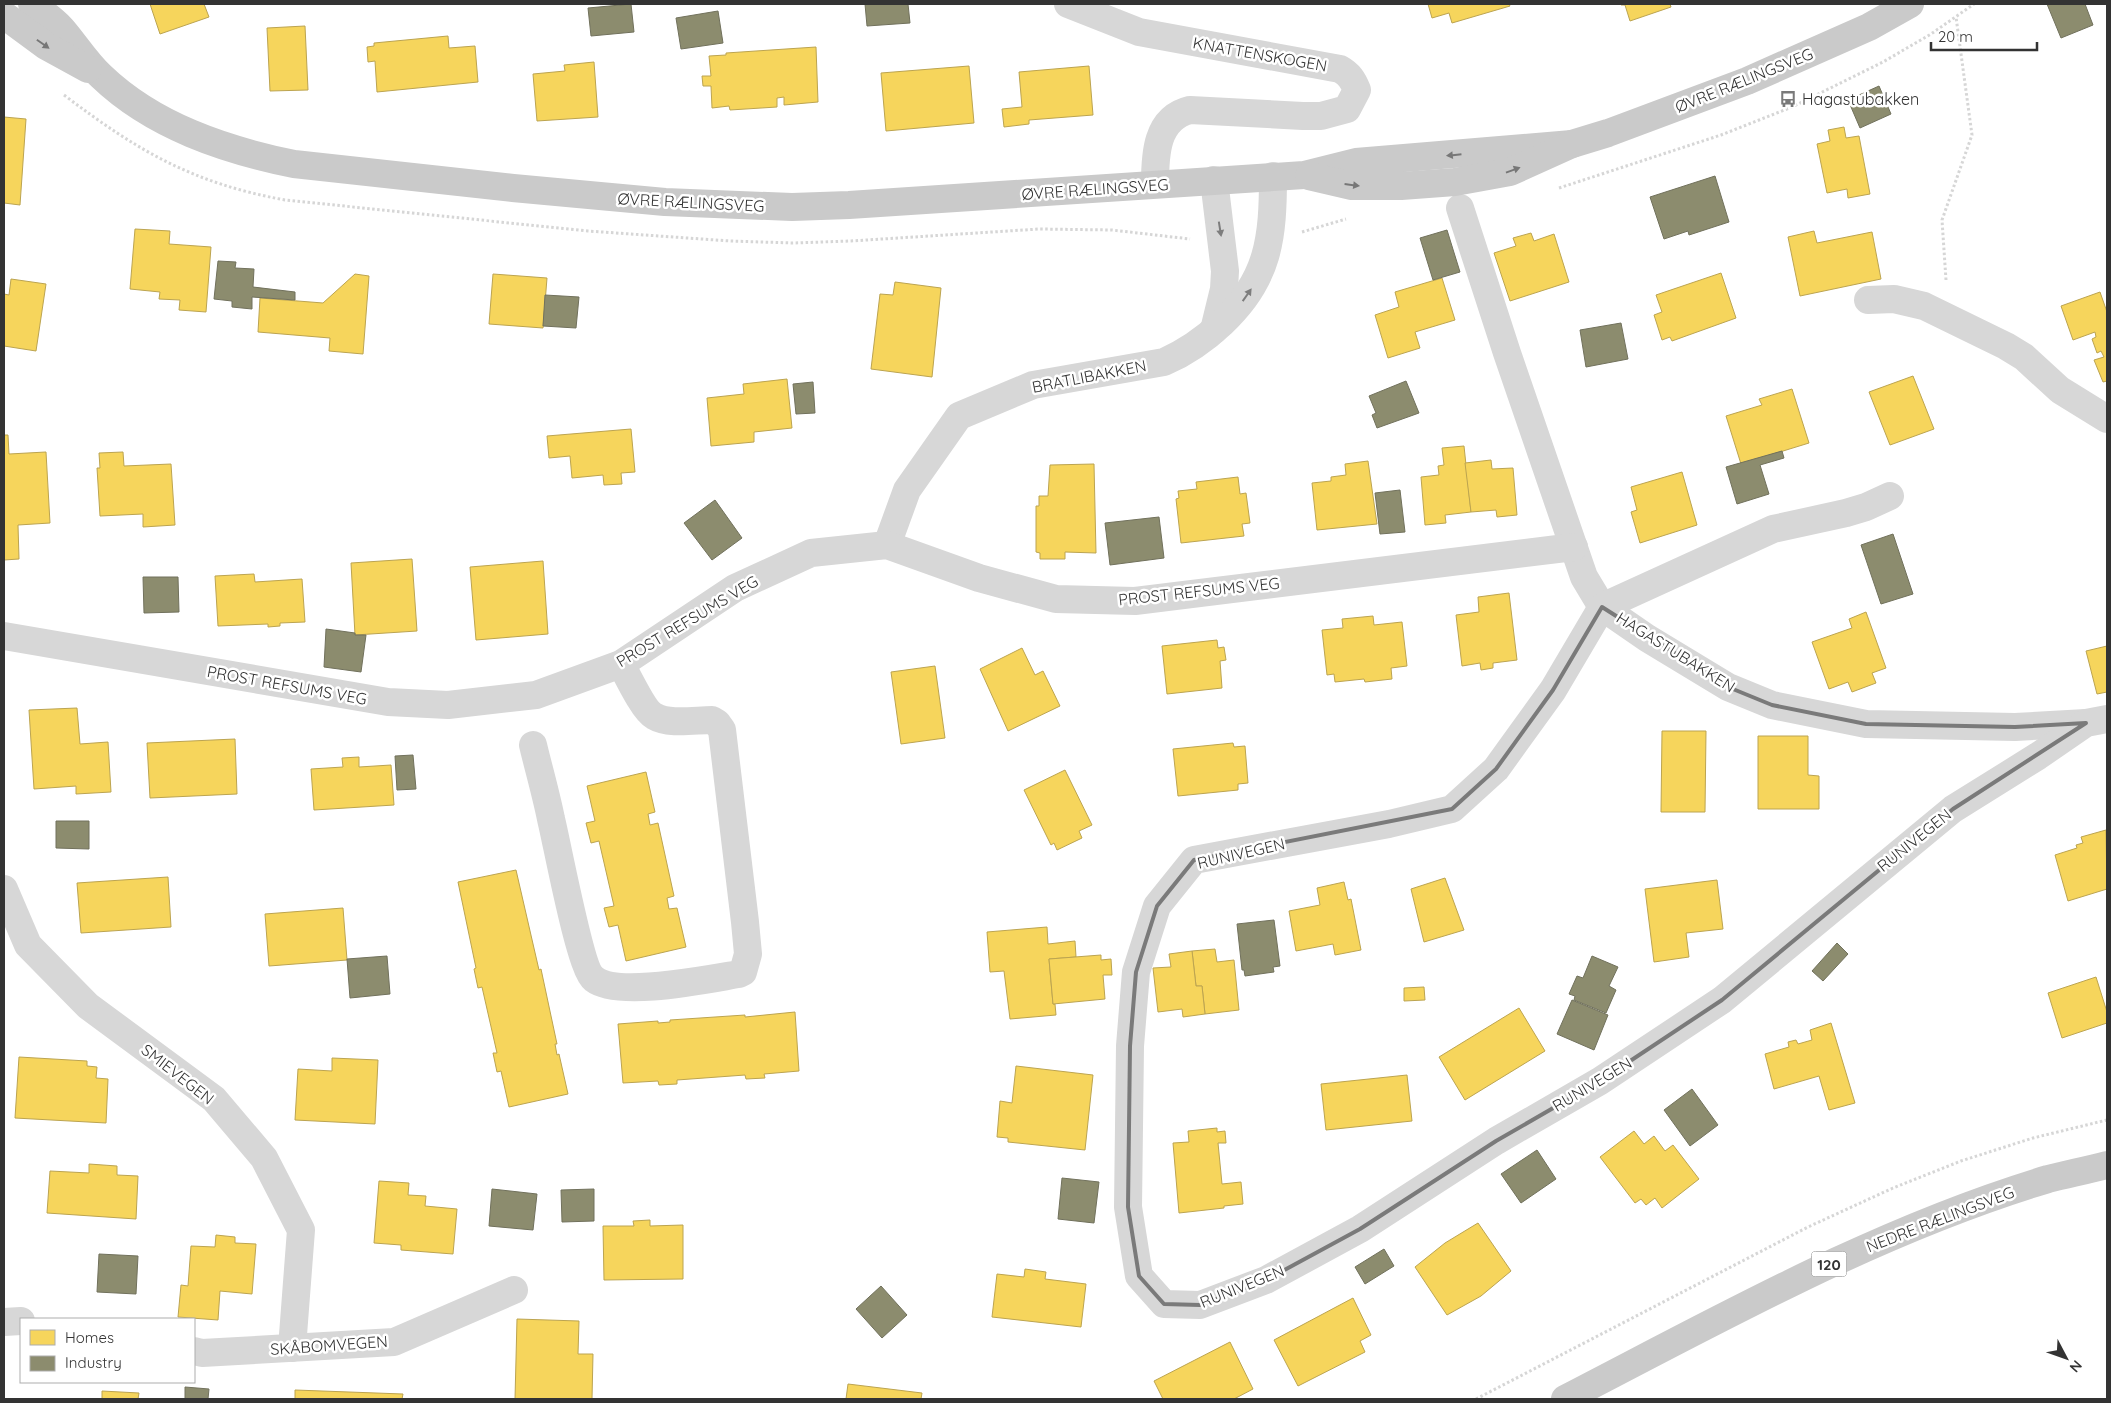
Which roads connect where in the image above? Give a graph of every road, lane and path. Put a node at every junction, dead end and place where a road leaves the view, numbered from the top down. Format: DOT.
graph roads {
  1 [pos="32,4"];
  2 [pos="1068,4"];
  3 [pos="1910,4"];
  4 [pos="4,15"];
  5 [pos="1956,17"];
  6 [pos="100,75"];
  7 [pos="1273,176"];
  8 [pos="1214,180"];
  9 [pos="1155,184"];
  10 [pos="1460,208"];
  11 [pos="1868,300"];
  12 [pos="1949,320"];
  13 [pos="1214,330"];
  14 [pos="2107,418"];
  15 [pos="1890,496"];
  16 [pos="887,545"];
  17 [pos="1574,547"];
  18 [pos="1602,606"];
  19 [pos="4,636"];
  20 [pos="621,664"];
  21 [pos="2100,726"];
  22 [pos="533,745"];
  23 [pos="4,889"];
  24 [pos="2107,1120"];
  25 [pos="2107,1165"];
  26 [pos="514,1290"];
  27 [pos="20,1321"];
  28 [pos="4,1322"];
  29 [pos="292,1348"];
  30 [pos="195,1351"];
  31 [pos="1476,1399"];
  32 [pos="1565,1399"];
  1 -- 6 [label="main road, ØVRE RÆLINGSVEG"];
  2 -- 9 [label="street, KNATTENSKOGEN"];
  3 -- 7 [label="main road, ØVRE RÆLINGSVEG"];
  4 -- 6 [label="main road, ØVRE RÆLINGSVEG, one-way"];
  5 -- 12 [label="path"];
  6 -- 9 [label="main road, ØVRE RÆLINGSVEG"];
  7 -- 8 [label="main road, ØVRE RÆLINGSVEG"];
  13 -- 7 [label="street, BRATLIBAKKEN, one-way"];
  8 -- 9 [label="main road, ØVRE RÆLINGSVEG"];
  8 -- 13 [label="street, one-way"];
  10 -- 17 [label="street, HAGASTUBAKKEN"];
  11 -- 12 [label="street"];
  12 -- 14 [label="street"];
  13 -- 16 [label="street, BRATLIBAKKEN"];
  15 -- 18 [label="street"];
  16 -- 17 [label="street, PROST REFSUMS VEG"];
  16 -- 20 [label="street, PROST REFSUMS VEG"];
  17 -- 18 [label="street, HAGASTUBAKKEN"];
  18 -- 21 [label="street, HAGASTUBAKKEN"];
  18 -- 21 [label="street, RUNIVEGEN"];
  19 -- 20 [label="street, PROST REFSUMS VEG"];
  20 -- 22 [label="street"];
  23 -- 29 [label="street, SMIEVEGEN"];
  24 -- 31 [label="path"];
  25 -- 32 [label="main road, NEDRE RÆLINGSVEG / 120"];
  26 -- 29 [label="street, SKÅBOMVEGEN"];
  27 -- 28 [label="street"];
  29 -- 30 [label="street, SKÅBOMVEGEN"];
}
